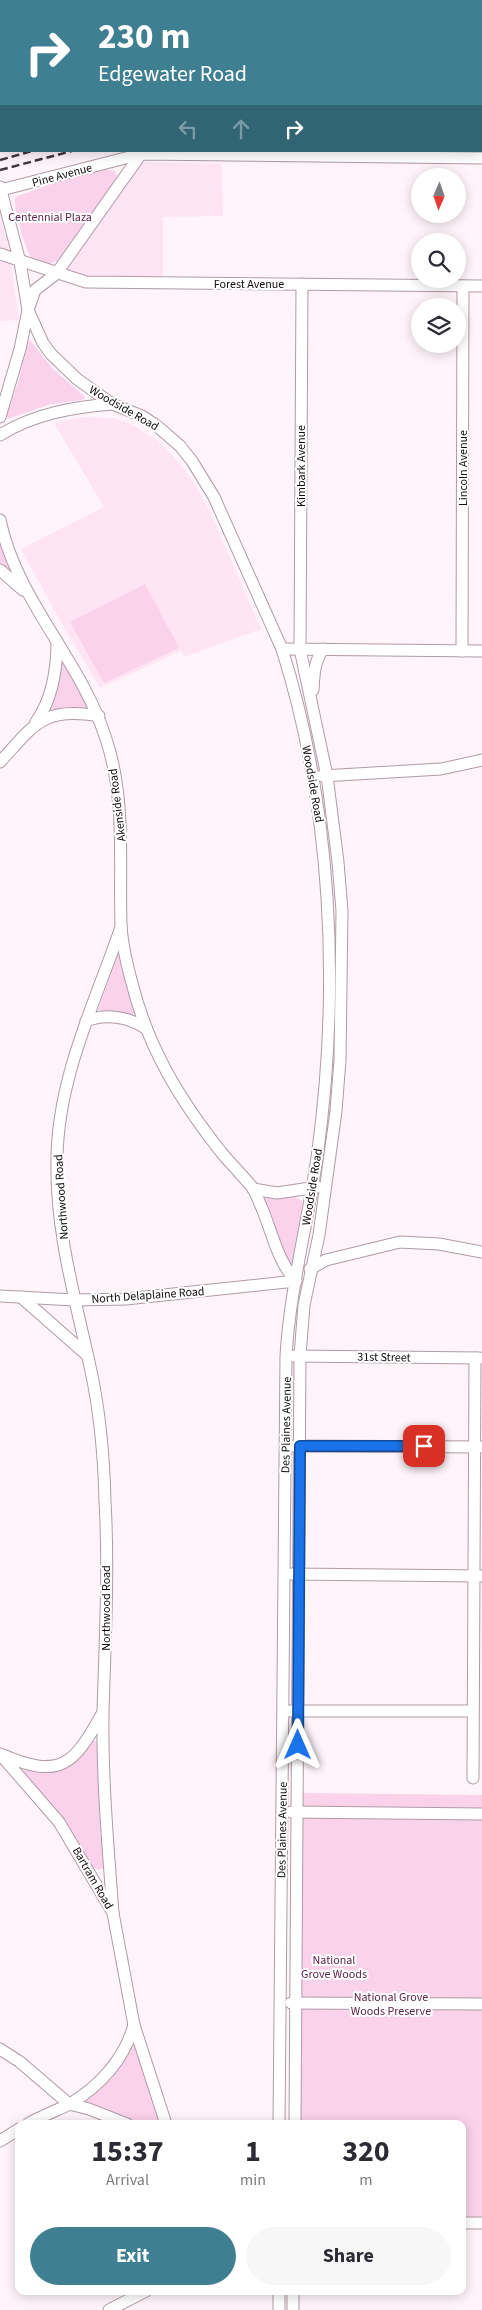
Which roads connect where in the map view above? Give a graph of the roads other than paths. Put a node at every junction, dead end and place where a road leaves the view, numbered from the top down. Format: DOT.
graph roads {
  1 [pos="141,154"];
  2 [pos="482,158"];
  3 [pos="0,189"];
  4 [pos="0,254"];
  5 [pos="20,262"];
  6 [pos="56,274"];
  7 [pos="302,284"];
  8 [pos="411,285"];
  9 [pos="466,286"];
  10 [pos="482,286"];
  11 [pos="463,288"];
  12 [pos="28,310"];
  13 [pos="112,404"];
  14 [pos="0,417"];
  15 [pos="0,435"];
  16 [pos="0,520"];
  17 [pos="0,570"];
  18 [pos="31,598"];
  19 [pos="57,639"];
  20 [pos="300,648"];
  21 [pos="282,649"];
  22 [pos="324,649"];
  23 [pos="462,651"];
  24 [pos="482,651"];
  25 [pos="313,707"];
  26 [pos="98,716"];
  27 [pos="36,722"];
  28 [pos="482,760"];
  29 [pos="0,762"];
  30 [pos="327,776"];
  31 [pos="313,777"];
  32 [pos="121,927"];
  33 [pos="86,1021"];
  34 [pos="145,1028"];
  35 [pos="326,1186"];
  36 [pos="312,1188"];
  37 [pos="253,1189"];
  38 [pos="482,1252"];
  39 [pos="313,1266"];
  40 [pos="296,1281"];
  41 [pos="0,1296"];
  42 [pos="21,1297"];
  43 [pos="74,1300"];
  44 [pos="87,1355"];
  45 [pos="286,1356"];
  46 [pos="300,1356"];
  47 [pos="478,1358"];
  48 [pos="285,1446"];
  49 [pos="300,1446"];
  50 [pos="478,1447"];
  51 [pos="284,1574"];
  52 [pos="299,1574"];
  53 [pos="478,1576"];
  54 [pos="284,1710"];
  55 [pos="298,1711"];
  56 [pos="473,1711"];
  57 [pos="103,1712"];
  58 [pos="0,1754"];
  59 [pos="473,1778"];
  60 [pos="282,1812"];
  61 [pos="297,1813"];
  62 [pos="482,1814"];
  63 [pos="113,1913"];
  64 [pos="279,2002"];
  65 [pos="296,2003"];
  66 [pos="482,2004"];
  67 [pos="134,2025"];
  68 [pos="0,2049"];
  69 [pos="69,2104"];
  70 [pos="36,2120"];
  71 [pos="118,2120"];
  72 [pos="165,2120"];
  73 [pos="279,2120"];
  74 [pos="295,2120"];
  75 [pos="15,2132"];
  76 [pos="0,2141"];
  77 [pos="466,2223"];
  78 [pos="482,2223"];
  79 [pos="138,2295"];
  80 [pos="279,2295"];
  81 [pos="293,2295"];
  82 [pos="109,2310"];
  83 [pos="279,2310"];
  84 [pos="293,2310"];
  1 -- 2 [label="street, Pine Avenue"];
  1 -- 3 [label="street, Pine Avenue"];
  1 -- 6 [label="street"];
  3 -- 5 [label="street"];
  4 -- 5 [label="street, Forest Avenue"];
  5 -- 6 [label="street, Forest Avenue"];
  5 -- 12 [label="street"];
  6 -- 7 [label="street, Forest Avenue"];
  6 -- 12 [label="street"];
  7 -- 8 [label="street, Forest Avenue"];
  7 -- 20 [label="street, Kimbark Avenue"];
  9 -- 10 [label="street, Forest Avenue"];
  11 -- 23 [label="street, Lincoln Avenue"];
  12 -- 13 [label="street, Woodside Road"];
  12 -- 14 [label="street"];
  13 -- 15 [label="street"];
  13 -- 21 [label="street, Woodside Road"];
  16 -- 18 [label="street, Akenside Road"];
  17 -- 18 [label="street, Akenside Road"];
  18 -- 19 [label="street, Akenside Road"];
  19 -- 26 [label="street, Akenside Road"];
  19 -- 27 [label="street"];
  20 -- 21 [label="street"];
  20 -- 22 [label="street"];
  20 -- 25 [label="street, Woodside Road"];
  21 -- 31 [label="street, Woodside Road"];
  22 -- 23 [label="street"];
  22 -- 25 [label="street"];
  23 -- 24 [label="street"];
  25 -- 30 [label="street, Woodside Road"];
  26 -- 27 [label="street"];
  26 -- 32 [label="street, Akenside Road"];
  27 -- 29 [label="street"];
  28 -- 30 [label="street"];
  30 -- 31 [label="street"];
  30 -- 35 [label="street, Woodside Road"];
  31 -- 36 [label="street, Woodside Road"];
  32 -- 33 [label="street, Northwood Road"];
  32 -- 34 [label="street, Akenside Road"];
  33 -- 34 [label="street"];
  33 -- 43 [label="street, Northwood Road"];
  34 -- 37 [label="street, Akenside Road"];
  35 -- 36 [label="street"];
  35 -- 39 [label="street, Woodside Road"];
  36 -- 37 [label="street"];
  36 -- 40 [label="street, Woodside Road"];
  37 -- 40 [label="street, Akenside Road"];
  38 -- 39 [label="street"];
  39 -- 40 [label="street"];
  39 -- 46 [label="street, Woodside Road"];
  40 -- 43 [label="street, North Delaplaine Road"];
  40 -- 45 [label="street, Woodside Road"];
  41 -- 42 [label="street, North Delaplaine Road"];
  42 -- 43 [label="street, North Delaplaine Road"];
  42 -- 44 [label="street"];
  43 -- 44 [label="street, Northwood Road"];
  44 -- 57 [label="street, Northwood Road"];
  45 -- 46 [label="street, 31st Street"];
  45 -- 48 [label="street, Des Plaines Avenue"];
  46 -- 47 [label="street, 31st Street"];
  46 -- 49 [label="street, Des Plaines Avenue"];
  47 -- 50 [label="street"];
  48 -- 49 [label="street"];
  48 -- 51 [label="street, Des Plaines Avenue"];
  49 -- 50 [label="street"];
  49 -- 52 [label="street, Des Plaines Avenue"];
  50 -- 53 [label="street"];
  51 -- 52 [label="street"];
  51 -- 54 [label="street, Des Plaines Avenue"];
  52 -- 53 [label="street"];
  52 -- 55 [label="street, Des Plaines Avenue"];
  53 -- 56 [label="street"];
  54 -- 55 [label="street"];
  54 -- 60 [label="street, Des Plaines Avenue"];
  55 -- 56 [label="street"];
  55 -- 61 [label="street, Des Plaines Avenue"];
  56 -- 59 [label="street"];
  57 -- 58 [label="street, Northwood Road"];
  57 -- 63 [label="street, Northwood Road"];
  58 -- 63 [label="street, Bartram Road"];
  60 -- 61 [label="street"];
  60 -- 64 [label="street, Des Plaines Avenue"];
  61 -- 62 [label="street"];
  61 -- 65 [label="street, Des Plaines Avenue"];
  63 -- 67 [label="street, Bartram Road"];
  64 -- 65 [label="street"];
  64 -- 73 [label="street, Des Plaines Avenue"];
  65 -- 66 [label="street"];
  65 -- 74 [label="street, Des Plaines Avenue"];
  67 -- 69 [label="street"];
  67 -- 72 [label="street, Bartram Road"];
  68 -- 69 [label="street"];
  69 -- 70 [label="street"];
  69 -- 71 [label="street"];
  75 -- 76 [label="street"];
  77 -- 78 [label="street"];
  79 -- 82 [label="street"];
  80 -- 83 [label="street"];
  81 -- 84 [label="street"];
}
